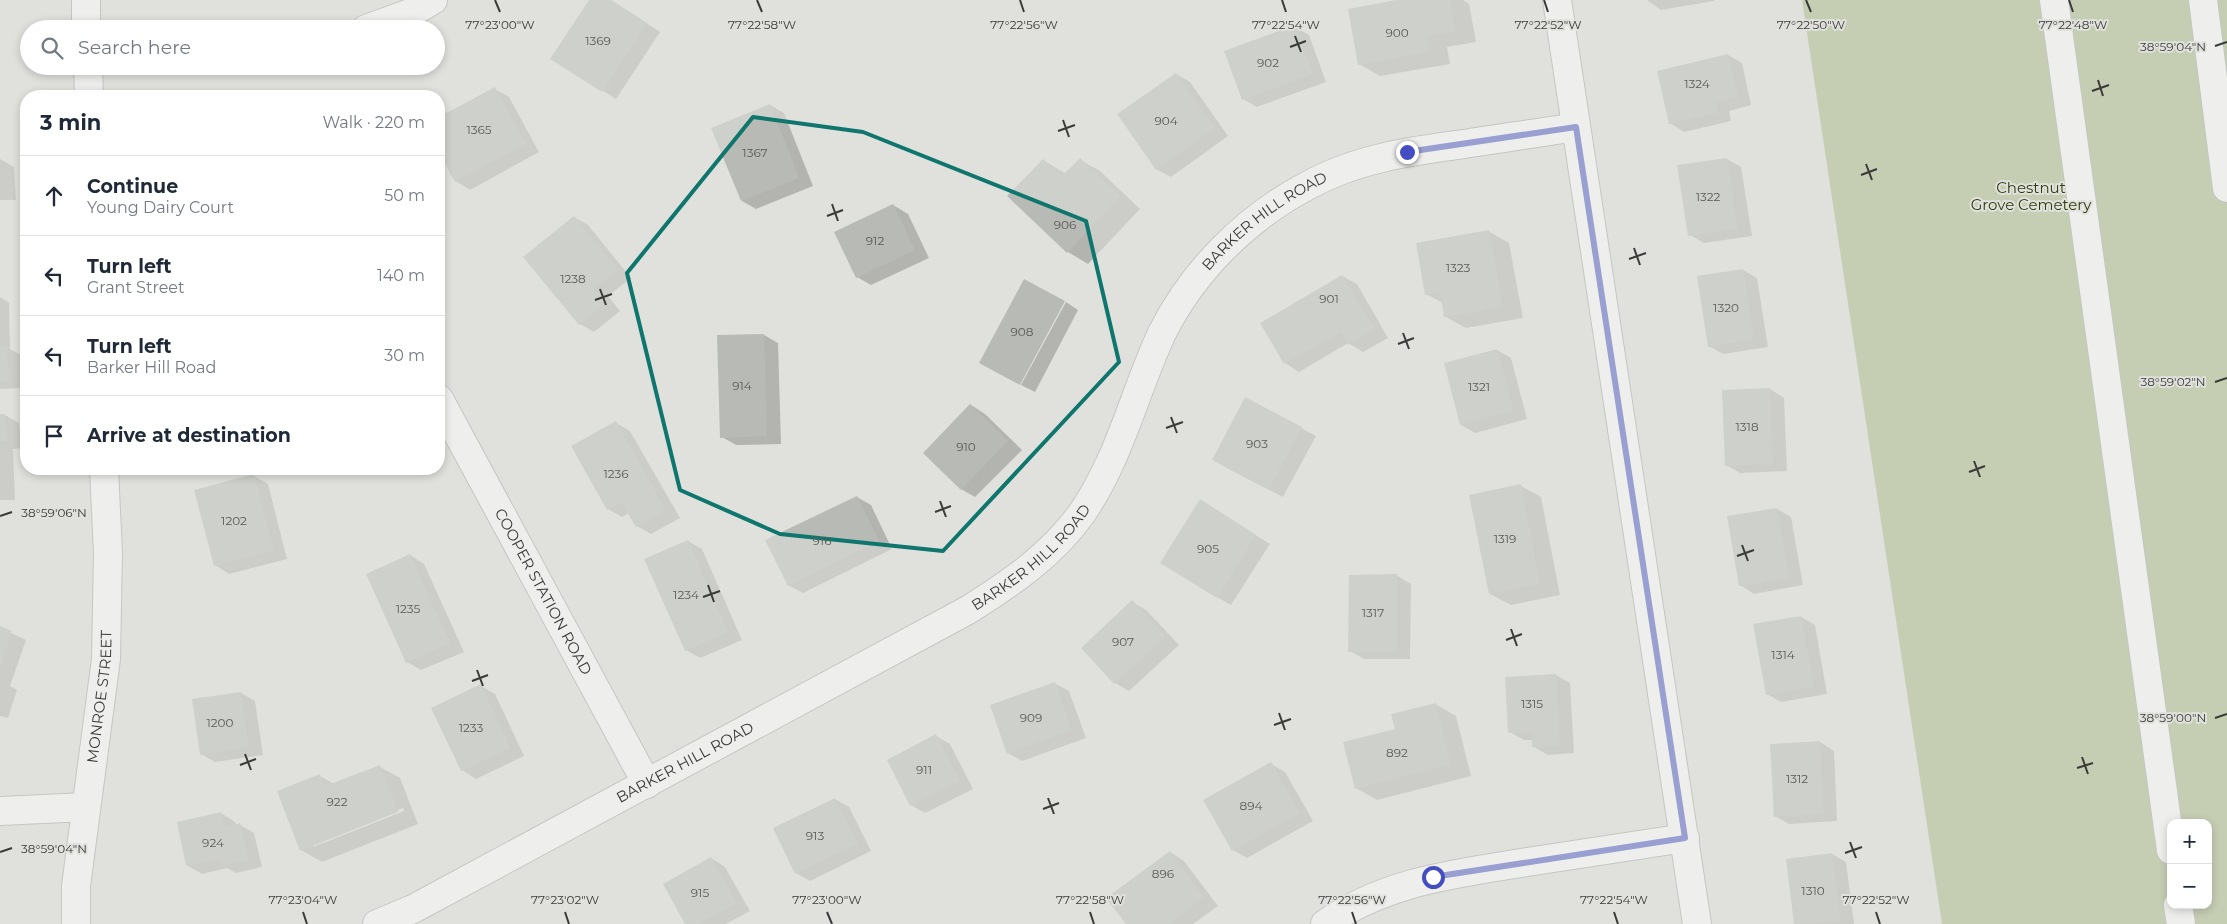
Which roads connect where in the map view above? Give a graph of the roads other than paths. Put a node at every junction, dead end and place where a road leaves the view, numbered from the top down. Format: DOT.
graph roads {
  1 [pos="86,0"];
  2 [pos="433,0"];
  3 [pos="1557,0"];
  4 [pos="2054,0"];
  5 [pos="2203,0"];
  6 [pos="86,20"];
  7 [pos="391,20"];
  8 [pos="88,75"];
  9 [pos="89,90"];
  10 [pos="1576,127"];
  11 [pos="2227,188"];
  12 [pos="445,410"];
  13 [pos="104,475"];
  14 [pos="647,784"];
  15 [pos="86,807"];
  16 [pos="0,811"];
  17 [pos="2167,821"];
  18 [pos="1685,838"];
  19 [pos="2179,909"];
  20 [pos="76,924"];
  21 [pos="377,924"];
  22 [pos="1325,924"];
  23 [pos="1697,924"];
  24 [pos="2181,924"];
  1 -- 6 [label="street"];
  2 -- 7 [label="street"];
  3 -- 10 [label="street"];
  4 -- 17 [label="street"];
  5 -- 11 [label="street"];
  8 -- 9 [label="street"];
  10 -- 14 [label="street, BARKER HILL ROAD"];
  10 -- 18 [label="street"];
  12 -- 14 [label="street, COOPER STATION ROAD"];
  13 -- 15 [label="street, MONROE STREET"];
  14 -- 21 [label="street, BARKER HILL ROAD"];
  15 -- 16 [label="street"];
  15 -- 20 [label="street, MONROE STREET"];
  18 -- 22 [label="street"];
  18 -- 23 [label="street"];
  19 -- 24 [label="street"];
}
